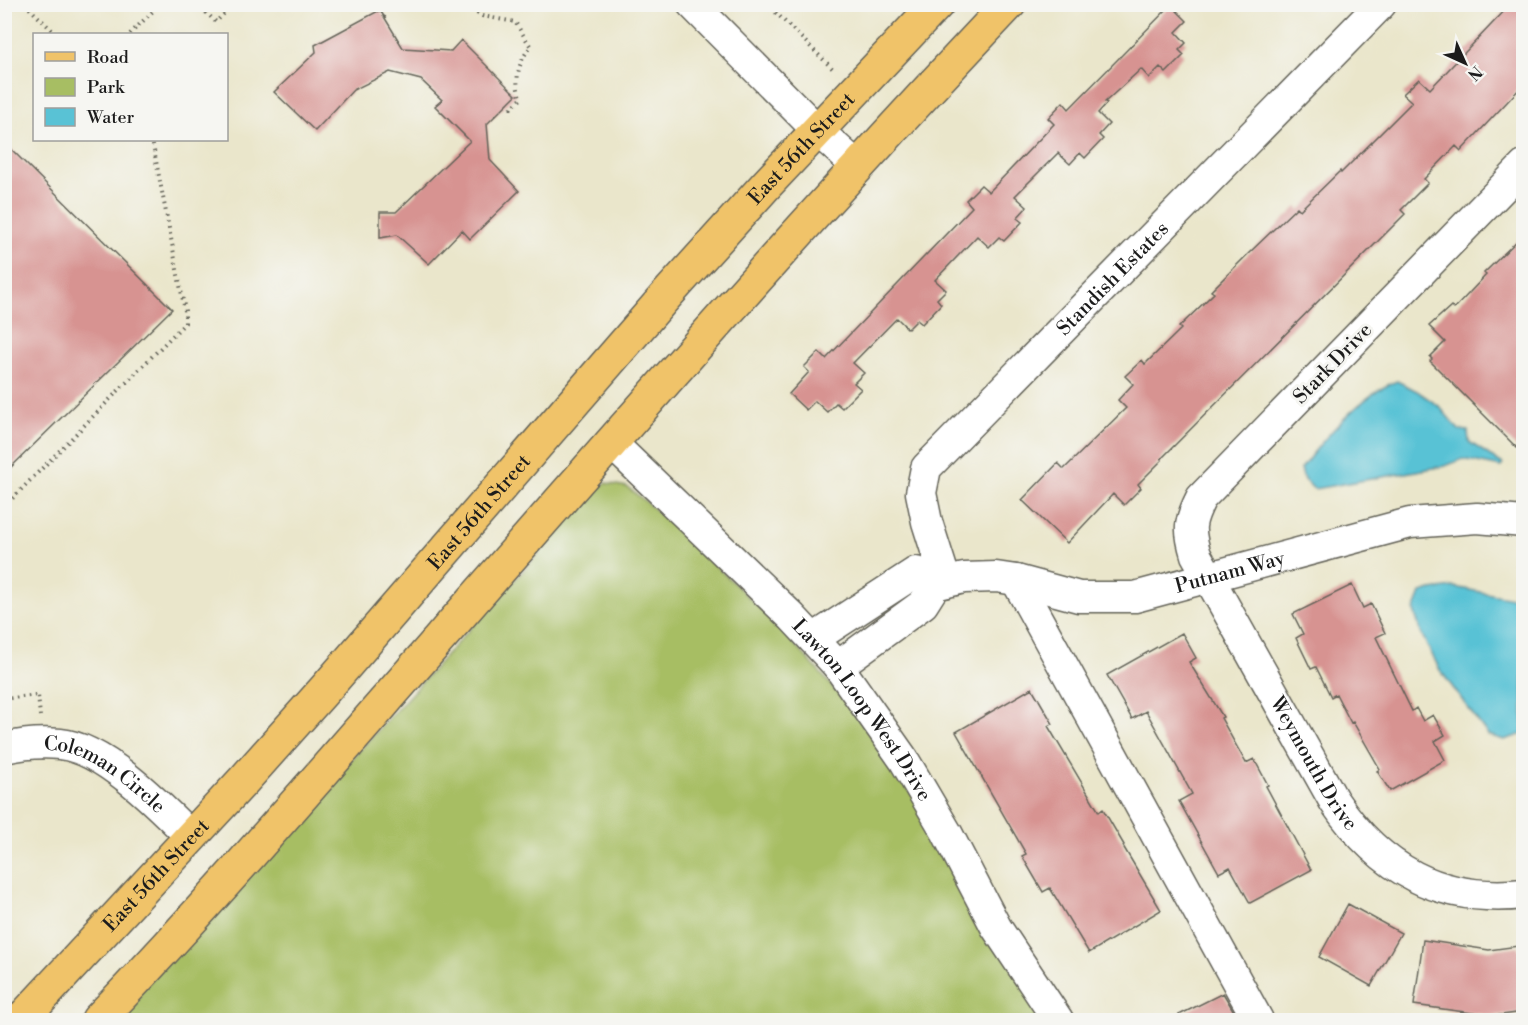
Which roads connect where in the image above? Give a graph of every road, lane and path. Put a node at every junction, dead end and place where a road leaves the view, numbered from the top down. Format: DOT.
graph roads {
  1 [pos="25,4"];
  2 [pos="165,4"];
  3 [pos="197,4"];
  4 [pos="233,4"];
  5 [pos="388,4"];
  6 [pos="461,4"];
  7 [pos="692,4"];
  8 [pos="767,4"];
  9 [pos="937,4"];
  10 [pos="1010,4"];
  11 [pos="1381,4"];
  12 [pos="384,17"];
  13 [pos="55,33"];
  14 [pos="131,33"];
  15 [pos="821,55"];
  16 [pos="507,104"];
  17 [pos="818,131"];
  18 [pos="152,141"];
  19 [pos="1524,166"];
  20 [pos="858,167"];
  21 [pos="610,444"];
  22 [pos="4,507"];
  23 [pos="1524,522"];
  24 [pos="1209,578"];
  25 [pos="1016,580"];
  26 [pos="940,584"];
  27 [pos="813,639"];
  28 [pos="838,666"];
  29 [pos="4,699"];
  30 [pos="41,723"];
  31 [pos="4,748"];
  32 [pos="191,837"];
  33 [pos="1524,894"];
  34 [pos="21,1020"];
  35 [pos="98,1020"];
  36 [pos="1058,1020"];
  37 [pos="1258,1020"];
  1 -- 13 [label="path"];
  2 -- 14 [label="path"];
  3 -- 4 [label="path"];
  5 -- 12 [label="path"];
  6 -- 16 [label="path"];
  7 -- 17 [label="street"];
  8 -- 15 [label="path"];
  9 -- 17 [label="main road, East 56th Street"];
  10 -- 20 [label="main road"];
  11 -- 26 [label="street, Standish Estates"];
  17 -- 20 [label="street"];
  17 -- 32 [label="main road, East 56th Street"];
  18 -- 22 [label="path"];
  19 -- 24 [label="street, Stark Drive"];
  20 -- 21 [label="main road"];
  21 -- 27 [label="street, Lawton Loop West Drive"];
  21 -- 35 [label="main road"];
  23 -- 24 [label="street, Putnam Way"];
  24 -- 25 [label="street, Putnam Way"];
  24 -- 33 [label="street, Weymouth Drive"];
  25 -- 26 [label="street, Putnam Way"];
  25 -- 37 [label="street"];
  26 -- 27 [label="street, Putnam Way"];
  26 -- 28 [label="street"];
  27 -- 28 [label="street, Lawton Loop West Drive"];
  28 -- 36 [label="street, Lawton Loop West Drive"];
  29 -- 30 [label="path"];
  31 -- 32 [label="street, Coleman Circle"];
  32 -- 34 [label="main road, East 56th Street"];
}
